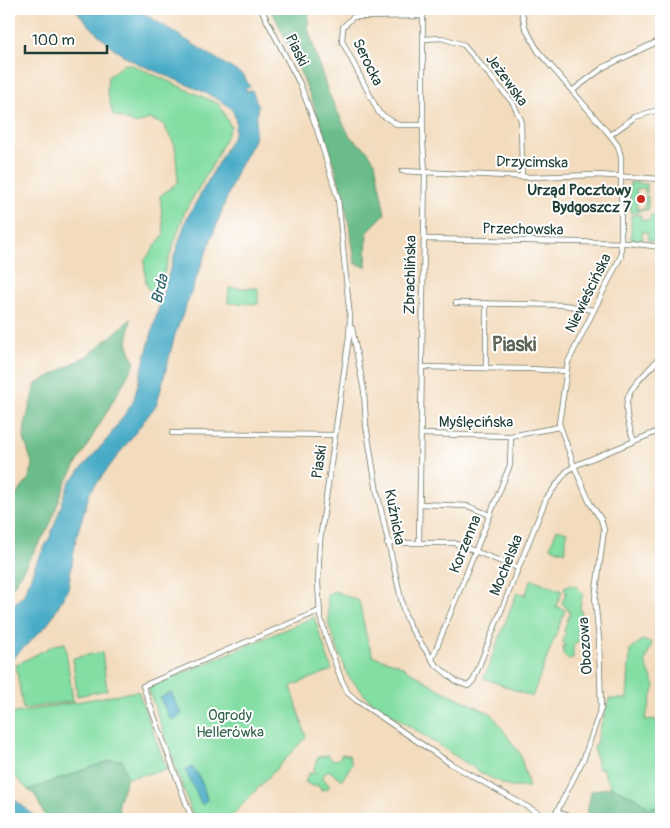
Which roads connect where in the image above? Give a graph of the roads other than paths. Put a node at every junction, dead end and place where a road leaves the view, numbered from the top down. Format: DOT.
graph roads {
  1 [pos="261,9"];
  2 [pos="424,9"];
  3 [pos="521,9"];
  4 [pos="424,16"];
  5 [pos="423,39"];
  6 [pos="661,40"];
  7 [pos="572,91"];
  8 [pos="661,109"];
  9 [pos="423,125"];
  10 [pos="610,135"];
  11 [pos="402,171"];
  12 [pos="425,172"];
  13 [pos="522,176"];
  14 [pos="621,176"];
  15 [pos="661,179"];
  16 [pos="424,239"];
  17 [pos="621,243"];
  18 [pos="661,247"];
  19 [pos="456,303"];
  20 [pos="486,303"];
  21 [pos="593,310"];
  22 [pos="350,318"];
  23 [pos="661,356"];
  24 [pos="422,367"];
  25 [pos="486,368"];
  26 [pos="566,371"];
  27 [pos="559,427"];
  28 [pos="661,430"];
  29 [pos="172,433"];
  30 [pos="421,434"];
  31 [pos="335,435"];
  32 [pos="511,436"];
  33 [pos="634,441"];
  34 [pos="574,466"];
  35 [pos="420,504"];
  36 [pos="490,515"];
  37 [pos="418,542"];
  38 [pos="387,543"];
  39 [pos="476,550"];
  40 [pos="518,568"];
  41 [pos="320,611"];
  42 [pos="432,659"];
  43 [pos="473,681"];
  44 [pos="557,811"];
  45 [pos="192,819"];
  46 [pos="549,819"];
  47 [pos="573,819"];
  1 -- 22 [label="street, Piaski"];
  2 -- 4 [label="street, Zbrachlińska"];
  3 -- 7 [label="street, Niewieścińska"];
  4 -- 5 [label="street, Zbrachlińska"];
  4 -- 9 [label="street, Serocka"];
  5 -- 9 [label="street, Zbrachlińska"];
  5 -- 13 [label="street, Jeżewska"];
  6 -- 7 [label="street"];
  7 -- 10 [label="street, Niewieścińska"];
  8 -- 10 [label="street"];
  9 -- 12 [label="street, Zbrachlińska"];
  10 -- 14 [label="street, Niewieścińska"];
  11 -- 12 [label="street, Drzycimska"];
  12 -- 13 [label="street, Drzycimska"];
  12 -- 16 [label="street, Zbrachlińska"];
  13 -- 14 [label="street, Drzycimska"];
  14 -- 15 [label="street, Drzycimska"];
  14 -- 17 [label="street, Niewieścińska"];
  16 -- 17 [label="street, Przechowska"];
  16 -- 24 [label="street, Zbrachlińska"];
  17 -- 18 [label="street, Przechowska"];
  17 -- 21 [label="street, Niewieścińska"];
  19 -- 20 [label="street"];
  20 -- 21 [label="street"];
  20 -- 25 [label="street"];
  21 -- 26 [label="street, Niewieścińska"];
  22 -- 31 [label="street, Piaski"];
  22 -- 38 [label="street, Kuźnicka"];
  23 -- 33 [label="street"];
  24 -- 25 [label="street"];
  24 -- 30 [label="street, Zbrachlińska"];
  25 -- 26 [label="street"];
  26 -- 27 [label="street, Niewieścińska"];
  27 -- 32 [label="street, Myślęcińska"];
  27 -- 34 [label="street, Niewieścińska"];
  28 -- 33 [label="street"];
  29 -- 31 [label="street"];
  30 -- 32 [label="street, Myślęcińska"];
  30 -- 35 [label="street, Zbrachlińska"];
  31 -- 41 [label="street, Piaski"];
  32 -- 36 [label="street, Korzenna"];
  33 -- 34 [label="street"];
  34 -- 40 [label="street, Mochelska"];
  34 -- 44 [label="street, Obozowa"];
  35 -- 36 [label="street"];
  35 -- 37 [label="street, Zbrachlińska"];
  36 -- 39 [label="street, Korzenna"];
  37 -- 38 [label="street"];
  37 -- 39 [label="street"];
  38 -- 42 [label="street, Kuźnicka"];
  39 -- 40 [label="street"];
  39 -- 42 [label="street, Korzenna"];
  40 -- 43 [label="street, Mochelska"];
  41 -- 45 [label="street"];
  41 -- 46 [label="street, Piaski"];
  42 -- 43 [label="street, Kuźnicka"];
  44 -- 46 [label="street, Obozowa"];
  44 -- 47 [label="street"];
}
